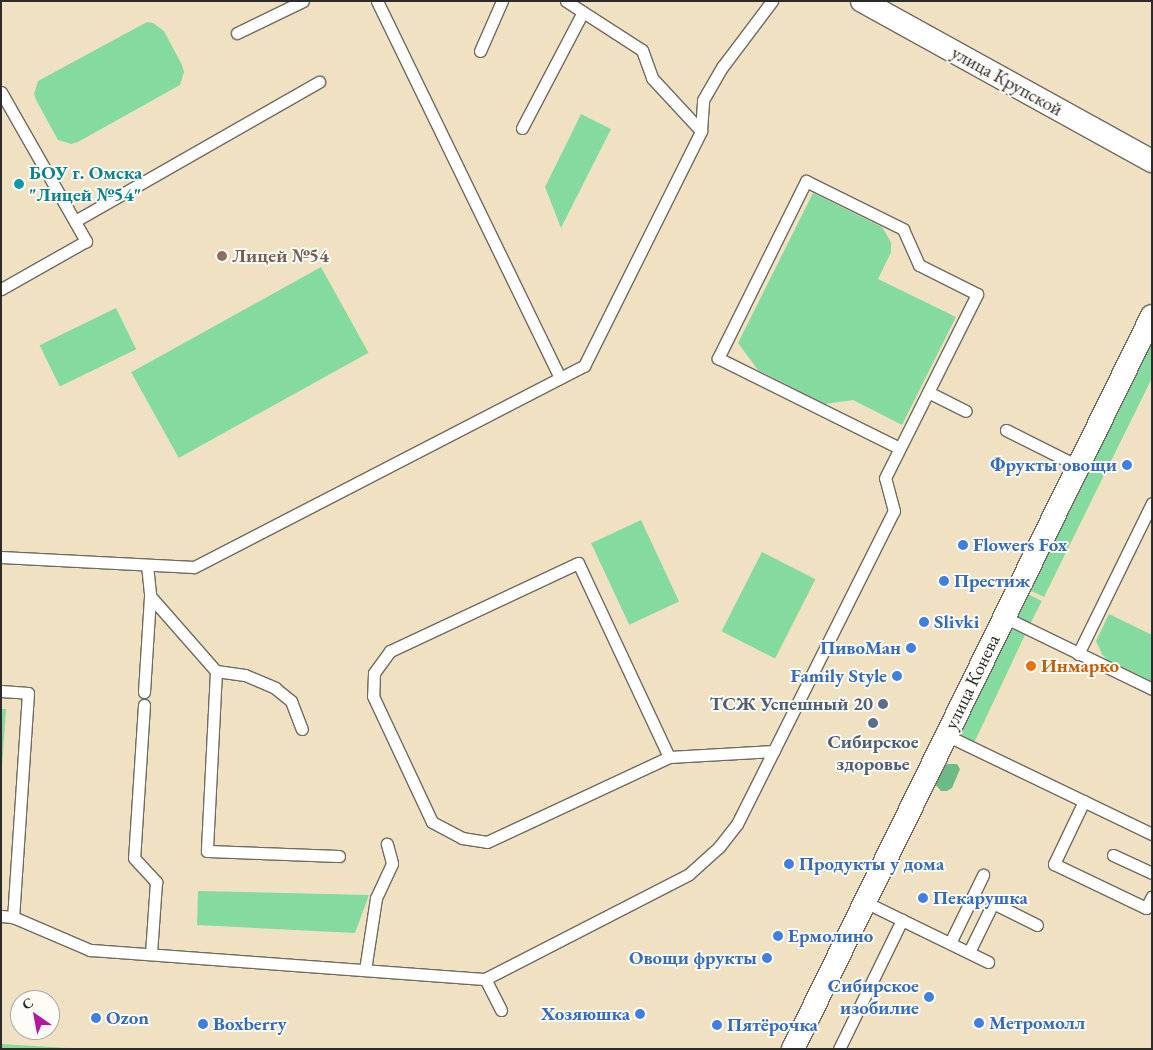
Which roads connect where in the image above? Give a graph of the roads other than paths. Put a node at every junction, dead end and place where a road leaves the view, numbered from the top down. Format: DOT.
graph roads {
  1 [pos="303,1"];
  2 [pos="377,1"];
  3 [pos="502,1"];
  4 [pos="566,1"];
  5 [pos="772,1"];
  6 [pos="862,1"];
  7 [pos="583,12"];
  8 [pos="236,33"];
  9 [pos="480,51"];
  10 [pos="319,82"];
  11 [pos="1,92"];
  12 [pos="522,128"];
  13 [pos="701,131"];
  14 [pos="1152,161"];
  15 [pos="75,221"];
  16 [pos="1,289"];
  17 [pos="1152,316"];
  18 [pos="560,378"];
  19 [pos="928,392"];
  20 [pos="966,411"];
  21 [pos="1006,430"];
  22 [pos="899,448"];
  23 [pos="1078,466"];
  24 [pos="1152,503"];
  25 [pos="1,557"];
  26 [pos="148,565"];
  27 [pos="150,596"];
  28 [pos="1004,618"];
  29 [pos="1078,654"];
  30 [pos="216,671"];
  31 [pos="1152,689"];
  32 [pos="1,691"];
  33 [pos="144,692"];
  34 [pos="144,705"];
  35 [pos="302,729"];
  36 [pos="946,734"];
  37 [pos="774,751"];
  38 [pos="669,757"];
  39 [pos="1084,801"];
  40 [pos="1152,834"];
  41 [pos="387,844"];
  42 [pos="1113,855"];
  43 [pos="339,856"];
  44 [pos="1152,873"];
  45 [pos="983,875"];
  46 [pos="1152,896"];
  47 [pos="865,902"];
  48 [pos="7,916"];
  49 [pos="902,920"];
  50 [pos="1037,925"];
  51 [pos="950,943"];
  52 [pos="969,952"];
  53 [pos="151,954"];
  54 [pos="988,962"];
  55 [pos="365,970"];
  56 [pos="485,980"];
  57 [pos="501,1010"];
  58 [pos="793,1049"];
  59 [pos="839,1049"];
  1 -- 8 [label="lane"];
  2 -- 18 [label="lane"];
  3 -- 9 [label="lane"];
  4 -- 7 [label="lane"];
  5 -- 13 [label="lane"];
  6 -- 14 [label="street, улица Крупской"];
  7 -- 12 [label="lane"];
  7 -- 13 [label="lane"];
  10 -- 15 [label="lane"];
  11 -- 15 [label="lane"];
  13 -- 18 [label="lane"];
  15 -- 16 [label="lane"];
  17 -- 23 [label="street, улица Конева"];
  18 -- 26 [label="lane"];
  19 -- 20 [label="lane"];
  19 -- 22 [label="lane"];
  19 -- 22 [label="lane"];
  21 -- 23 [label="lane"];
  22 -- 37 [label="lane"];
  23 -- 28 [label="street, улица Конева"];
  24 -- 29 [label="lane"];
  25 -- 26 [label="lane"];
  26 -- 27 [label="lane"];
  27 -- 30 [label="lane"];
  27 -- 33 [label="lane"];
  28 -- 29 [label="lane"];
  28 -- 36 [label="street, улица Конева"];
  29 -- 31 [label="lane"];
  30 -- 35 [label="lane"];
  30 -- 43 [label="lane"];
  32 -- 48 [label="lane"];
  34 -- 53 [label="lane"];
  36 -- 39 [label="lane"];
  36 -- 47 [label="street, улица Конева"];
  37 -- 38 [label="lane"];
  37 -- 56 [label="lane"];
  38 -- 38 [label="lane"];
  39 -- 40 [label="lane"];
  39 -- 46 [label="lane"];
  41 -- 55 [label="lane"];
  42 -- 44 [label="lane"];
  45 -- 51 [label="lane"];
  47 -- 49 [label="lane"];
  47 -- 58 [label="street, улица Конева"];
  48 -- 53 [label="lane"];
  49 -- 51 [label="lane"];
  49 -- 59 [label="lane"];
  50 -- 52 [label="lane"];
  51 -- 52 [label="lane"];
  52 -- 54 [label="lane"];
  53 -- 55 [label="lane"];
  55 -- 56 [label="lane"];
  56 -- 57 [label="lane"];
}
